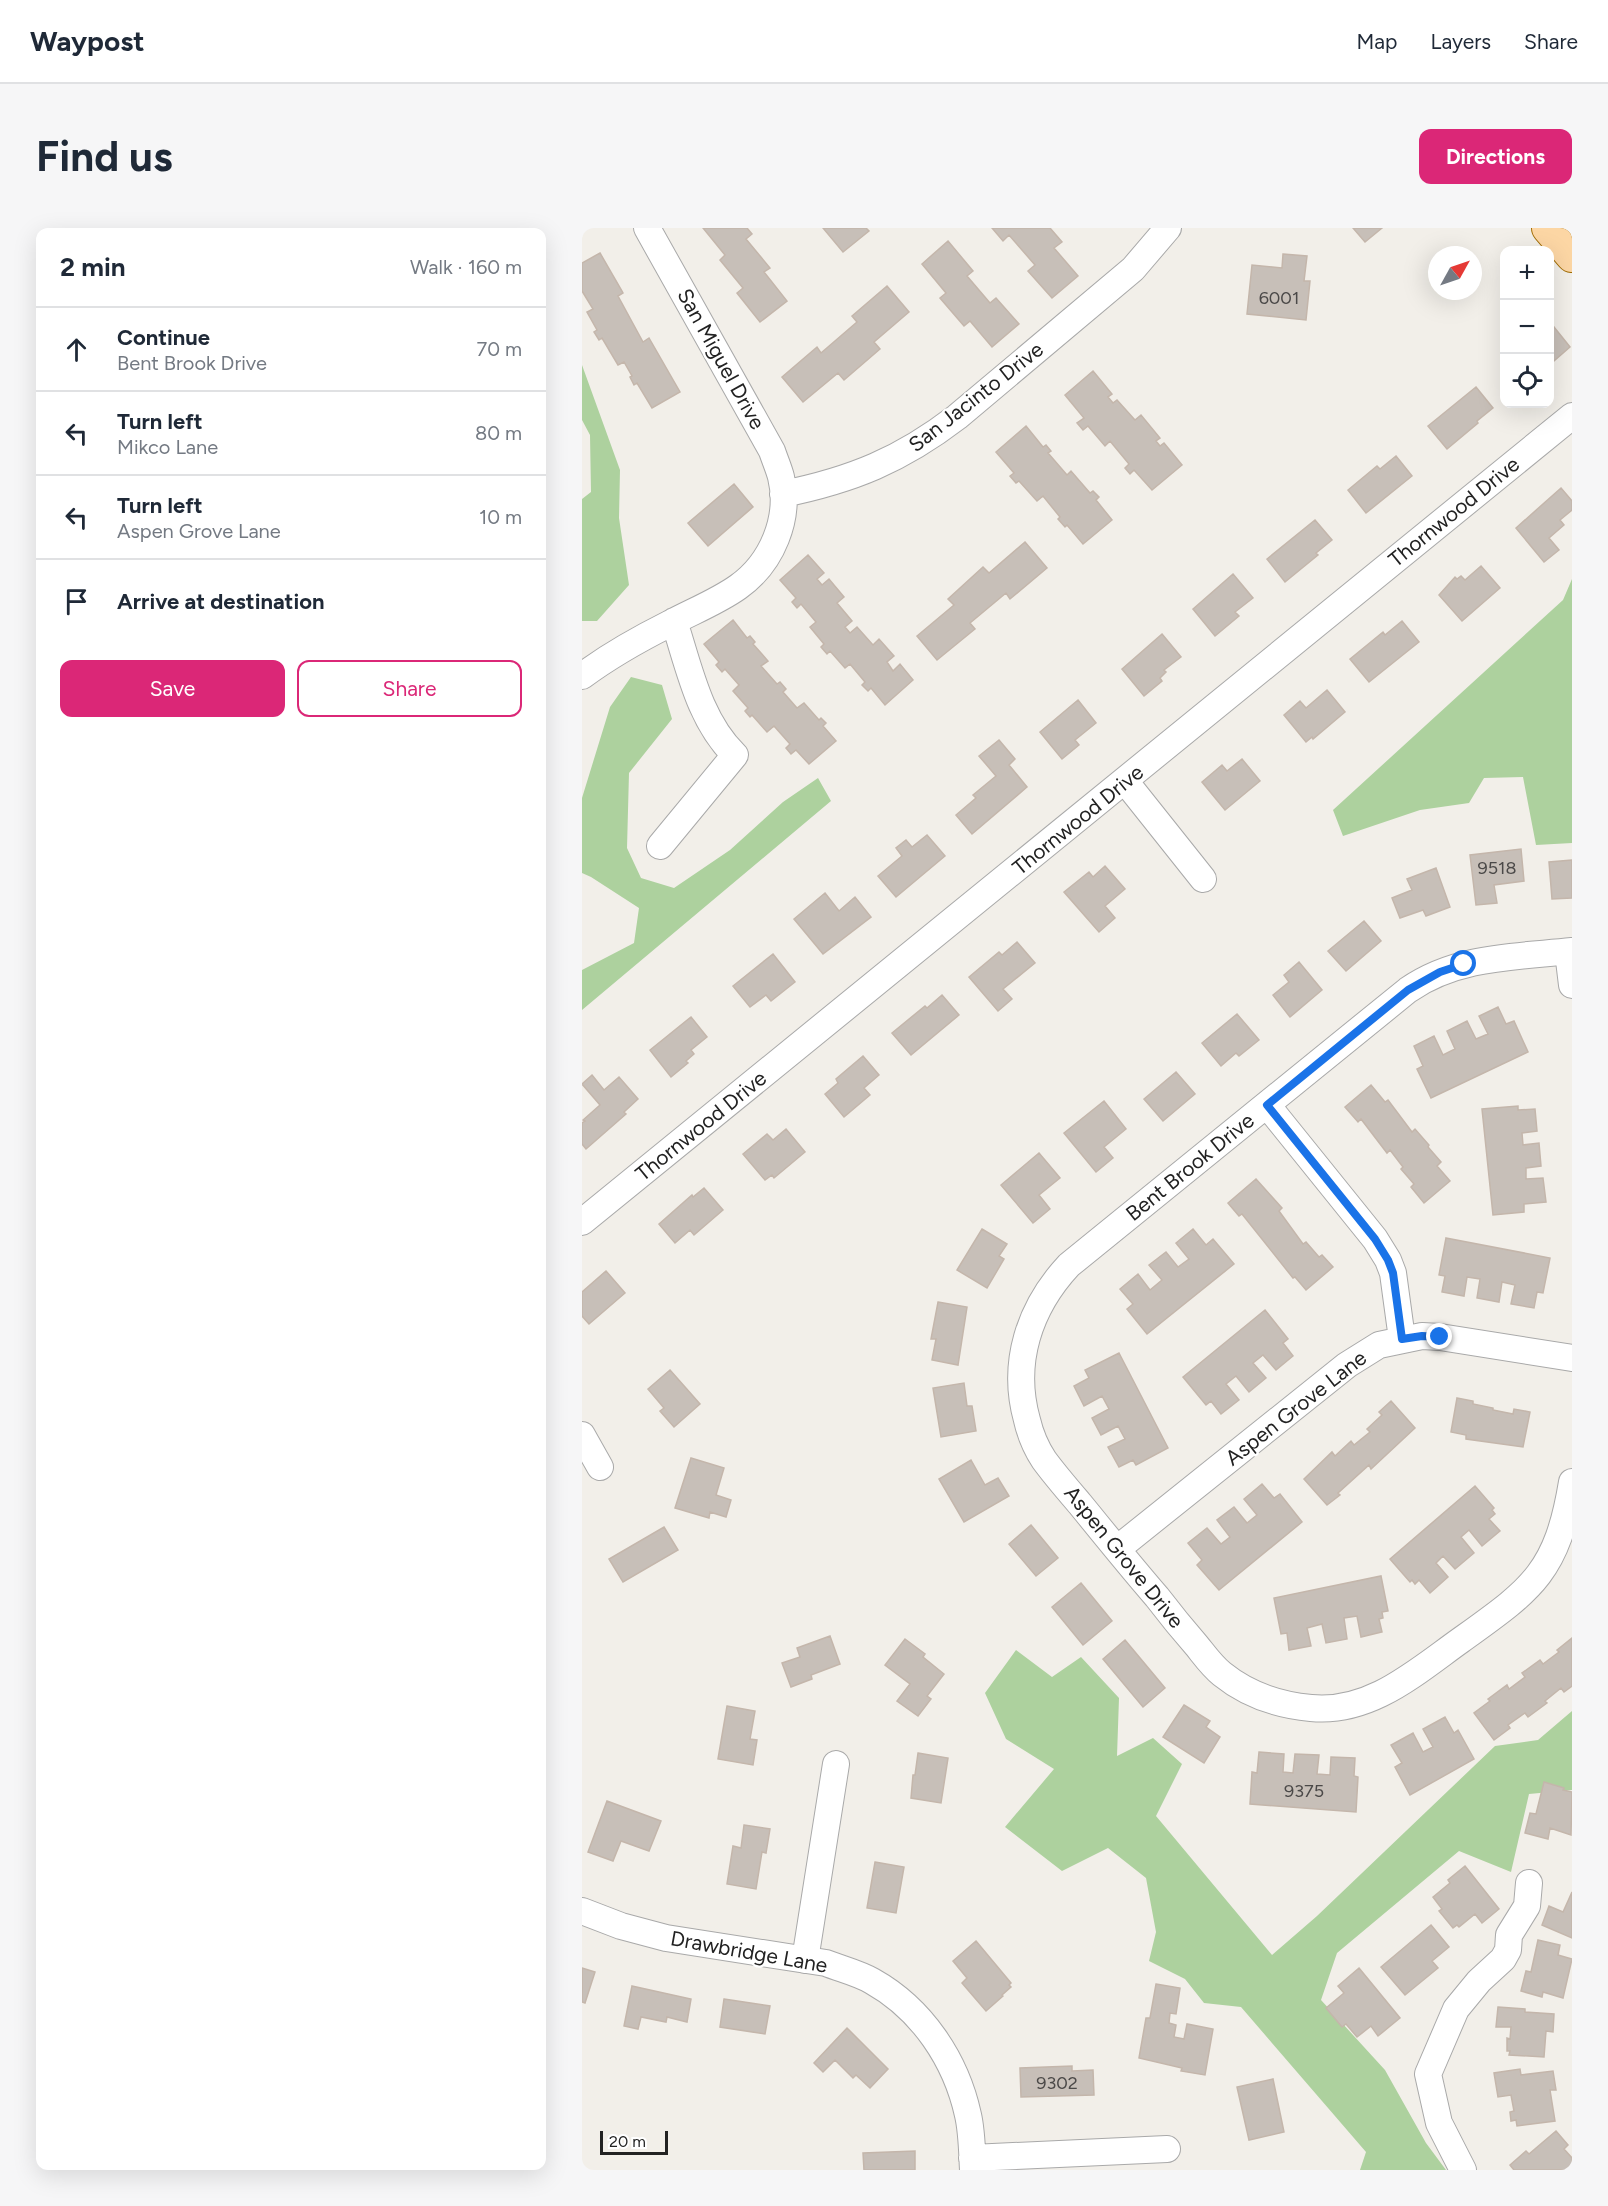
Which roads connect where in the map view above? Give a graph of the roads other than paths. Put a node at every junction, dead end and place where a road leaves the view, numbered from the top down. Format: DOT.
graph roads {
  1 [pos="647,228"];
  2 [pos="1168,228"];
  3 [pos="1548,228"];
  4 [pos="1572,256"];
  5 [pos="1572,416"];
  6 [pos="783,494"];
  7 [pos="674,621"];
  8 [pos="582,676"];
  9 [pos="1125,781"];
  10 [pos="660,846"];
  11 [pos="1203,879"];
  12 [pos="1570,951"];
  13 [pos="1572,985"];
  14 [pos="1267,1105"];
  15 [pos="582,1222"];
  16 [pos="1402,1339"];
  17 [pos="1572,1358"];
  18 [pos="1021,1368"];
  19 [pos="582,1435"];
  20 [pos="600,1467"];
  21 [pos="1572,1482"];
  22 [pos="1117,1549"];
  23 [pos="836,1764"];
  24 [pos="1530,1883"];
  25 [pos="582,1911"];
  26 [pos="805,1960"];
  27 [pos="1167,2149"];
  28 [pos="972,2164"];
  29 [pos="1463,2170"];
  1 -- 6 [label="street, San Miguel Drive"];
  2 -- 6 [label="street, San Jacinto Drive"];
  3 -- 4 [label="main road"];
  5 -- 9 [label="street, Thornwood Drive"];
  6 -- 7 [label="street"];
  7 -- 8 [label="street"];
  7 -- 10 [label="street"];
  9 -- 11 [label="street"];
  9 -- 15 [label="street, Thornwood Drive"];
  12 -- 13 [label="street"];
  12 -- 14 [label="street, Bent Brook Drive"];
  14 -- 16 [label="street"];
  14 -- 18 [label="street, Bent Brook Drive"];
  16 -- 17 [label="street, Aspen Grove Lane"];
  16 -- 22 [label="street, Aspen Grove Lane"];
  18 -- 22 [label="street, Aspen Grove Drive"];
  19 -- 20 [label="street"];
  21 -- 22 [label="street, Aspen Grove Drive"];
  23 -- 26 [label="street"];
  24 -- 29 [label="street"];
  25 -- 26 [label="street, Drawbridge Lane"];
  26 -- 28 [label="street, Drawbridge Lane"];
  27 -- 28 [label="street"];
}
